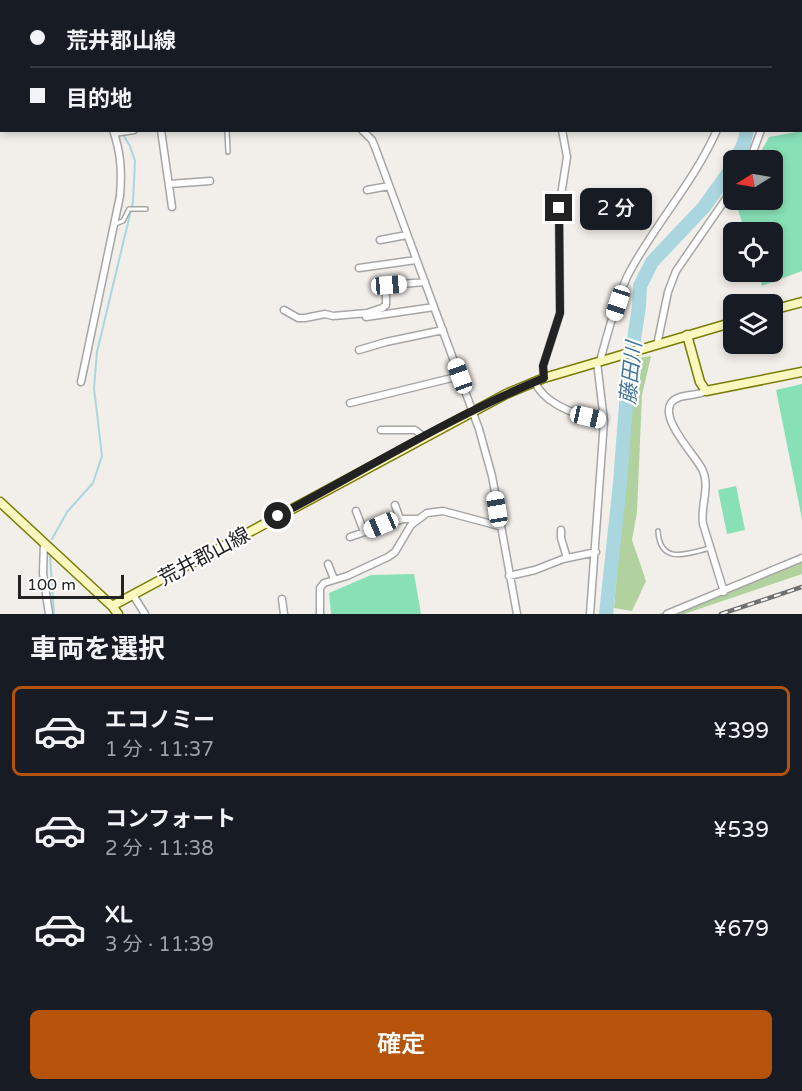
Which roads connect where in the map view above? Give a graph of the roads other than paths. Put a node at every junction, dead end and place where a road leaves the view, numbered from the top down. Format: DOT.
graph roads {
  1 [pos="113,132"];
  2 [pos="161,132"];
  3 [pos="227,132"];
  4 [pos="364,132"];
  5 [pos="562,132"];
  6 [pos="716,132"];
  7 [pos="760,132"];
  8 [pos="754,150"];
  9 [pos="228,152"];
  10 [pos="210,180"];
  11 [pos="169,184"];
  12 [pos="389,186"];
  13 [pos="367,190"];
  14 [pos="723,203"];
  15 [pos="172,207"];
  16 [pos="146,209"];
  17 [pos="114,223"];
  18 [pos="407,235"];
  19 [pos="380,240"];
  20 [pos="416,260"];
  21 [pos="359,268"];
  22 [pos="425,282"];
  23 [pos="802,302"];
  24 [pos="434,307"];
  25 [pos="783,307"];
  26 [pos="284,310"];
  27 [pos="365,317"];
  28 [pos="723,325"];
  29 [pos="443,330"];
  30 [pos="687,335"];
  31 [pos="653,346"];
  32 [pos="359,350"];
  33 [pos="602,361"];
  34 [pos="802,372"];
  35 [pos="460,376"];
  36 [pos="544,378"];
  37 [pos="81,382"];
  38 [pos="535,382"];
  39 [pos="706,391"];
  40 [pos="350,404"];
  41 [pos="472,411"];
  42 [pos="604,421"];
  43 [pos="381,430"];
  44 [pos="424,437"];
  45 [pos="0,502"];
  46 [pos="395,505"];
  47 [pos="356,512"];
  48 [pos="400,519"];
  49 [pos="417,519"];
  50 [pos="500,526"];
  51 [pos="561,530"];
  52 [pos="658,531"];
  53 [pos="364,532"];
  54 [pos="350,537"];
  55 [pos="44,541"];
  56 [pos="710,548"];
  57 [pos="596,552"];
  58 [pos="567,558"];
  59 [pos="802,558"];
  60 [pos="328,564"];
  61 [pos="509,576"];
  62 [pos="334,579"];
  63 [pos="724,591"];
  64 [pos="133,595"];
  65 [pos="282,599"];
  66 [pos="112,606"];
  67 [pos="49,614"];
  68 [pos="118,614"];
  69 [pos="145,614"];
  70 [pos="284,614"];
  71 [pos="320,614"];
  72 [pos="517,614"];
  73 [pos="591,614"];
  74 [pos="667,614"];
  1 -- 17 [label="street"];
  2 -- 11 [label="street"];
  3 -- 9 [label="lane"];
  4 -- 12 [label="street"];
  5 -- 36 [label="street"];
  6 -- 33 [label="street"];
  7 -- 8 [label="street"];
  10 -- 11 [label="street"];
  11 -- 15 [label="street"];
  12 -- 13 [label="street"];
  12 -- 18 [label="street"];
  14 -- 31 [label="street"];
  16 -- 17 [label="lane"];
  17 -- 37 [label="street"];
  18 -- 19 [label="street"];
  18 -- 20 [label="street"];
  20 -- 21 [label="street"];
  20 -- 22 [label="street"];
  22 -- 24 [label="street"];
  22 -- 26 [label="street"];
  23 -- 25 [label="main road"];
  24 -- 27 [label="street"];
  24 -- 29 [label="street"];
  28 -- 30 [label="main road, 荒井郡山線"];
  29 -- 32 [label="street"];
  29 -- 35 [label="street"];
  30 -- 31 [label="main road, 荒井郡山線"];
  30 -- 39 [label="main road"];
  31 -- 33 [label="main road, 荒井郡山線"];
  33 -- 36 [label="main road, 荒井郡山線"];
  33 -- 42 [label="street"];
  34 -- 39 [label="main road"];
  35 -- 40 [label="street"];
  35 -- 41 [label="street"];
  36 -- 38 [label="main road, 荒井郡山線"];
  38 -- 41 [label="main road, 荒井郡山線"];
  38 -- 42 [label="street"];
  39 -- 56 [label="street"];
  41 -- 44 [label="main road, 荒井郡山線"];
  41 -- 50 [label="street"];
  42 -- 57 [label="street"];
  43 -- 44 [label="street"];
  44 -- 64 [label="main road, 荒井郡山線"];
  45 -- 55 [label="main road"];
  46 -- 48 [label="street"];
  47 -- 53 [label="street"];
  48 -- 49 [label="street"];
  48 -- 53 [label="street"];
  49 -- 50 [label="street"];
  49 -- 62 [label="street"];
  50 -- 61 [label="street"];
  51 -- 58 [label="street"];
  52 -- 56 [label="lane"];
  53 -- 54 [label="street"];
  55 -- 66 [label="main road"];
  55 -- 67 [label="street"];
  56 -- 63 [label="street"];
  57 -- 58 [label="street"];
  57 -- 73 [label="street"];
  58 -- 61 [label="street"];
  59 -- 63 [label="street"];
  60 -- 62 [label="street"];
  61 -- 72 [label="street"];
  62 -- 71 [label="street"];
  63 -- 74 [label="street"];
  64 -- 66 [label="main road, 荒井郡山線"];
  64 -- 69 [label="street"];
  65 -- 70 [label="street"];
  66 -- 68 [label="main road"];
}
